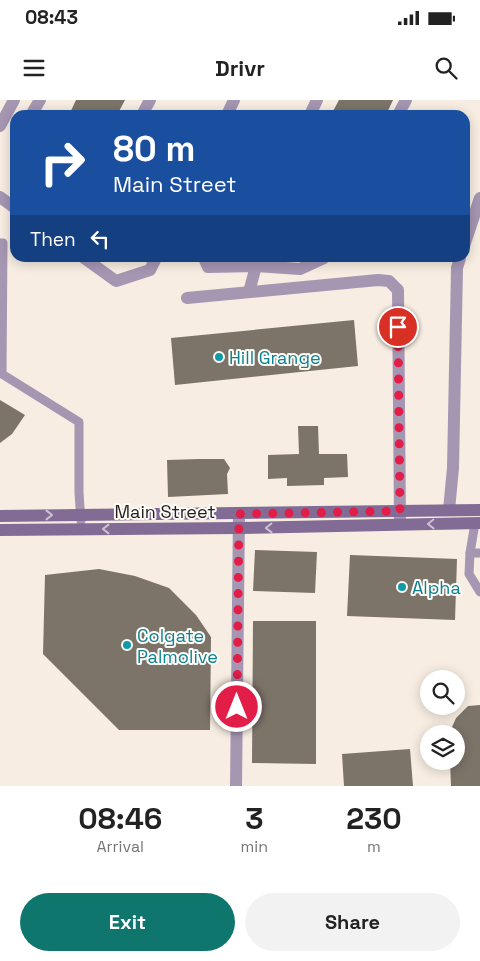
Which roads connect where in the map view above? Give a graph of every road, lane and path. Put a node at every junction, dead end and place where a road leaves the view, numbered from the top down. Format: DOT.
graph roads {
  1 [pos="14,100"];
  2 [pos="0,126"];
  3 [pos="480,198"];
  4 [pos="470,227"];
  5 [pos="0,243"];
  6 [pos="90,262"];
  7 [pos="154,262"];
  8 [pos="206,262"];
  9 [pos="315,262"];
  10 [pos="458,262"];
  11 [pos="256,266"];
  12 [pos="249,292"];
  13 [pos="187,298"];
  14 [pos="448,510"];
  15 [pos="480,510"];
  16 [pos="400,511"];
  17 [pos="239,514"];
  18 [pos="82,515"];
  19 [pos="0,516"];
  20 [pos="478,523"];
  21 [pos="400,525"];
  22 [pos="238,528"];
  23 [pos="81,529"];
  24 [pos="0,530"];
  25 [pos="470,553"];
  26 [pos="480,553"];
  27 [pos="480,592"];
  28 [pos="236,786"];
  1 -- 2 [label="street"];
  3 -- 4 [label="street"];
  5 -- 18 [label="lane"];
  6 -- 7 [label="street"];
  8 -- 11 [label="street"];
  9 -- 11 [label="street"];
  10 -- 14 [label="street"];
  11 -- 12 [label="street"];
  12 -- 13 [label="street"];
  12 -- 16 [label="street"];
  14 -- 15 [label="main road, Main Street"];
  14 -- 16 [label="main road, Main Street"];
  16 -- 17 [label="main road, Main Street"];
  16 -- 21 [label="street"];
  17 -- 18 [label="main road, Main Street"];
  17 -- 22 [label="street"];
  19 -- 18 [label="main road, Main Street, one-way"];
  18 -- 23 [label="lane"];
  20 -- 21 [label="main road, Main Street, one-way"];
  20 -- 25 [label="lane"];
  21 -- 22 [label="main road, Main Street, one-way"];
  22 -- 23 [label="main road, Main Street, one-way"];
  22 -- 28 [label="street"];
  23 -- 24 [label="main road, Main Street"];
  25 -- 26 [label="lane"];
  25 -- 27 [label="lane"];
}
